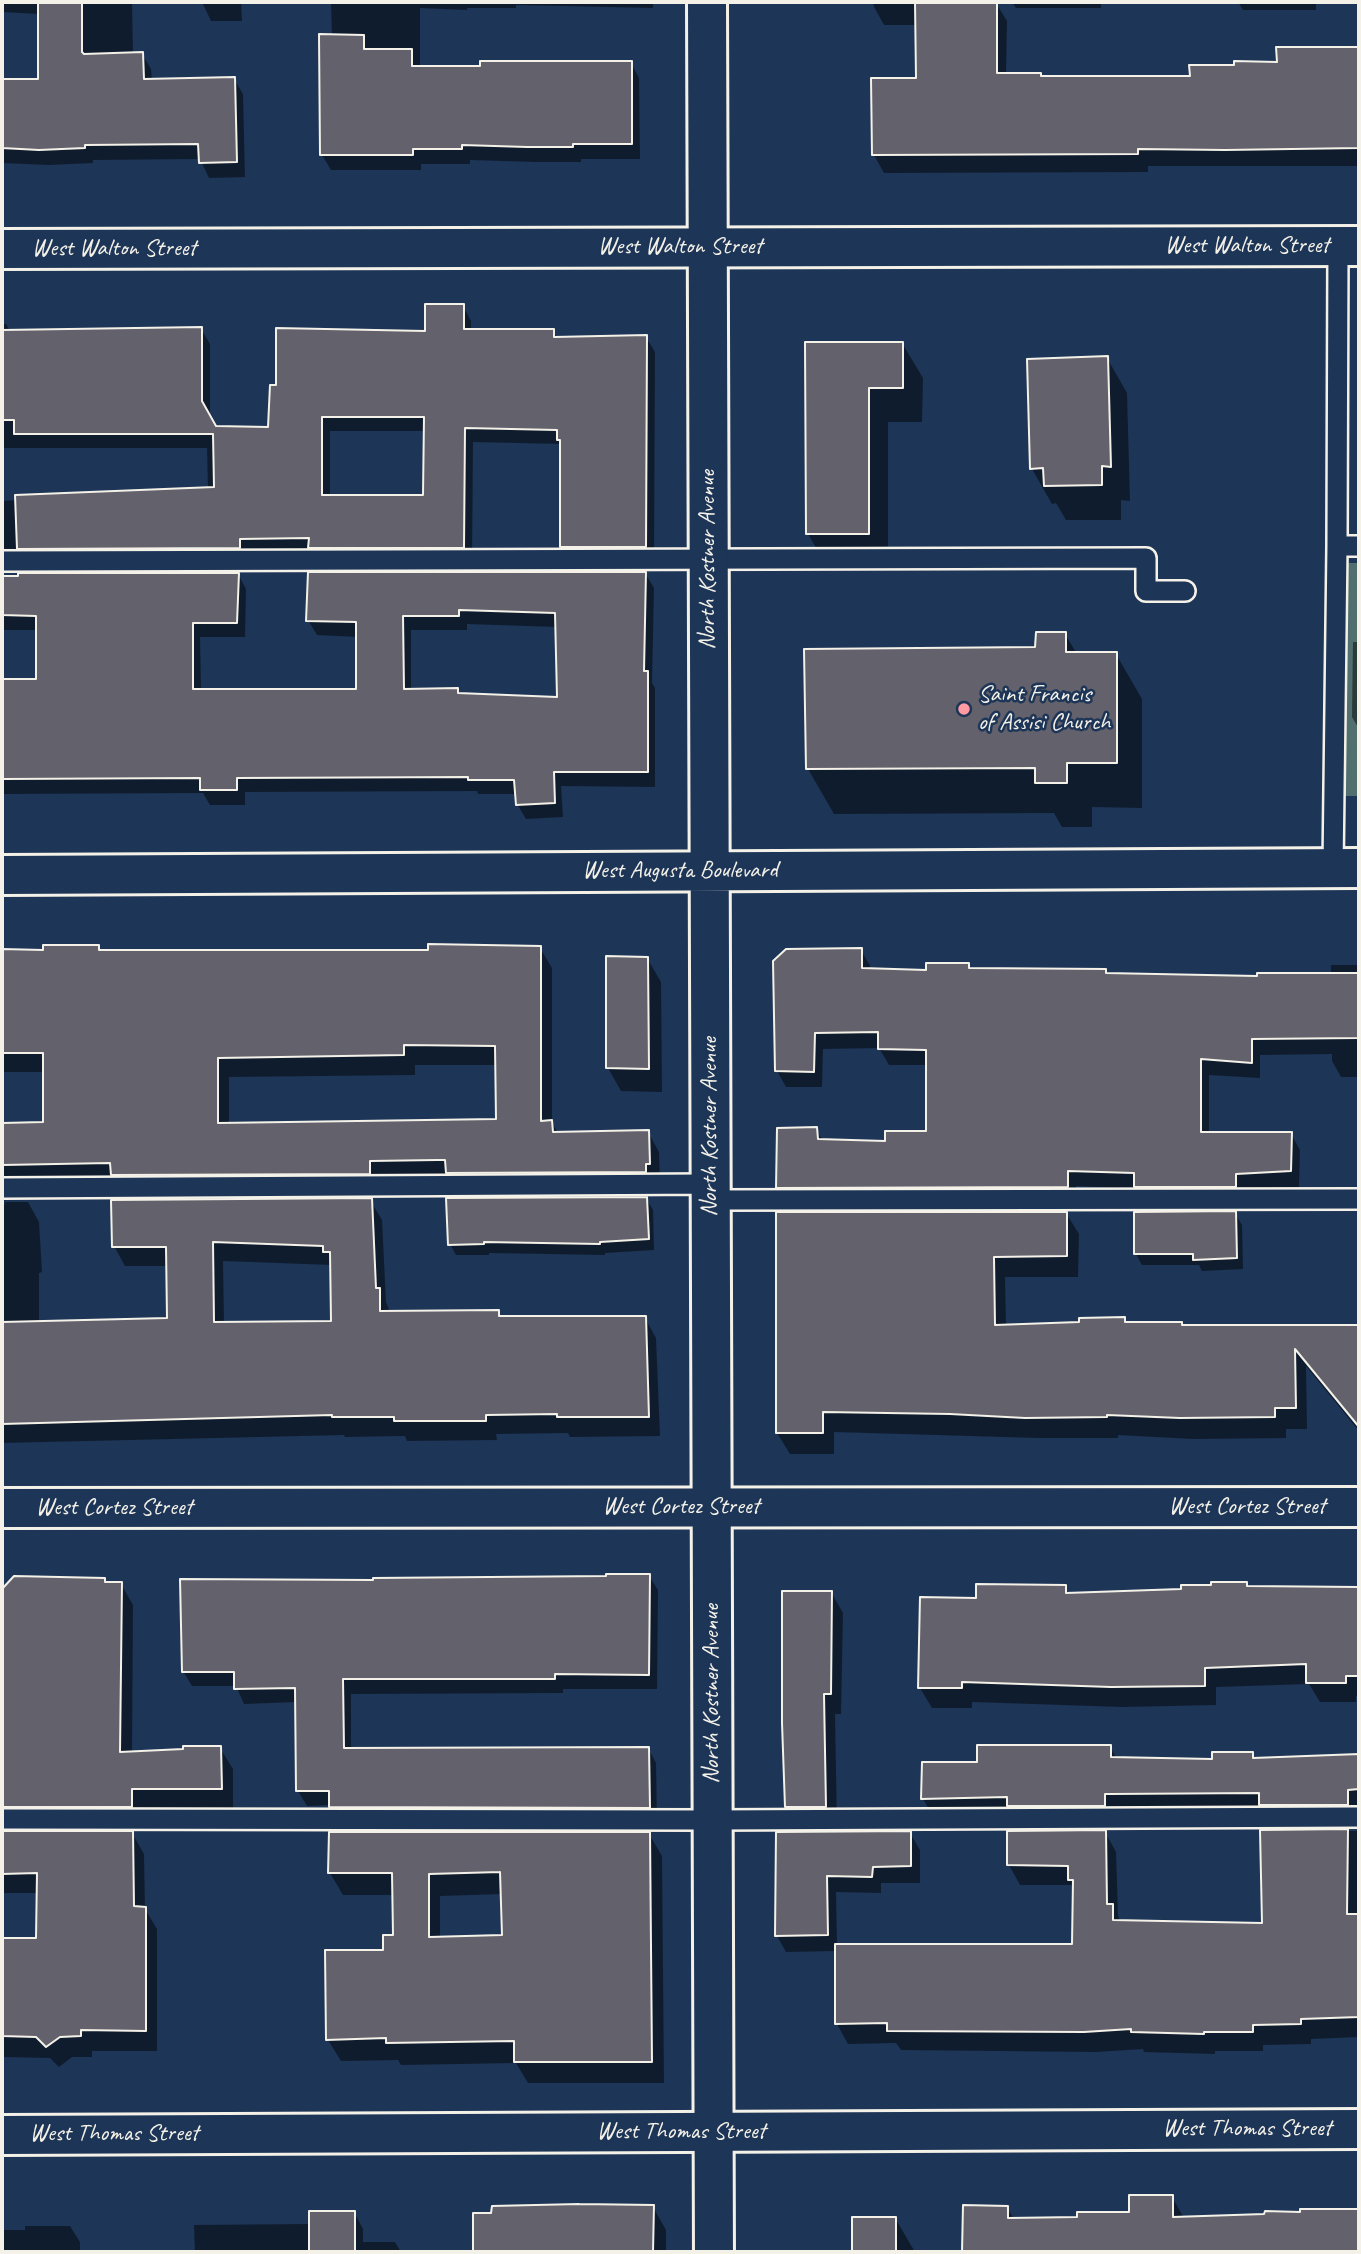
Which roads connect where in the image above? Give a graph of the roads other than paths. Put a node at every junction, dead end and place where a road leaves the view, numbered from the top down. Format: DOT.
graph roads {
  1 [pos="707,2"];
  2 [pos="1349,246"];
  3 [pos="707,248"];
  4 [pos="2,249"];
  5 [pos="1337,546"];
  6 [pos="1359,546"];
  7 [pos="708,560"];
  8 [pos="2,561"];
  9 [pos="1185,591"];
  10 [pos="1346,868"];
  11 [pos="710,871"];
  12 [pos="2,875"];
  13 [pos="2,1188"];
  14 [pos="710,1192"];
  15 [pos="1359,1199"];
  16 [pos="711,1507"];
  17 [pos="1359,1507"];
  18 [pos="2,1508"];
  19 [pos="1359,1817"];
  20 [pos="2,1819"];
  21 [pos="713,1821"];
  22 [pos="1359,2129"];
  23 [pos="714,2132"];
  24 [pos="2,2135"];
  25 [pos="714,2252"];
  1 -- 3 [label="street, North Kostner Avenue"];
  2 -- 3 [label="street, West Walton Street"];
  2 -- 5 [label="lane"];
  3 -- 4 [label="street, West Walton Street"];
  3 -- 7 [label="street, North Kostner Avenue"];
  5 -- 6 [label="lane"];
  5 -- 10 [label="lane"];
  7 -- 8 [label="lane"];
  7 -- 9 [label="lane"];
  7 -- 11 [label="street, North Kostner Avenue"];
  10 -- 11 [label="street, West Augusta Boulevard"];
  11 -- 12 [label="street, West Augusta Boulevard"];
  11 -- 14 [label="street, North Kostner Avenue"];
  13 -- 14 [label="lane"];
  14 -- 15 [label="lane"];
  14 -- 16 [label="street, North Kostner Avenue"];
  16 -- 17 [label="street, West Cortez Street"];
  16 -- 18 [label="street, West Cortez Street"];
  16 -- 21 [label="street, North Kostner Avenue"];
  19 -- 21 [label="lane"];
  20 -- 21 [label="lane"];
  21 -- 23 [label="street, North Kostner Avenue"];
  22 -- 23 [label="street, West Thomas Street"];
  23 -- 24 [label="street, West Thomas Street"];
  23 -- 25 [label="street, North Kostner Avenue"];
}
